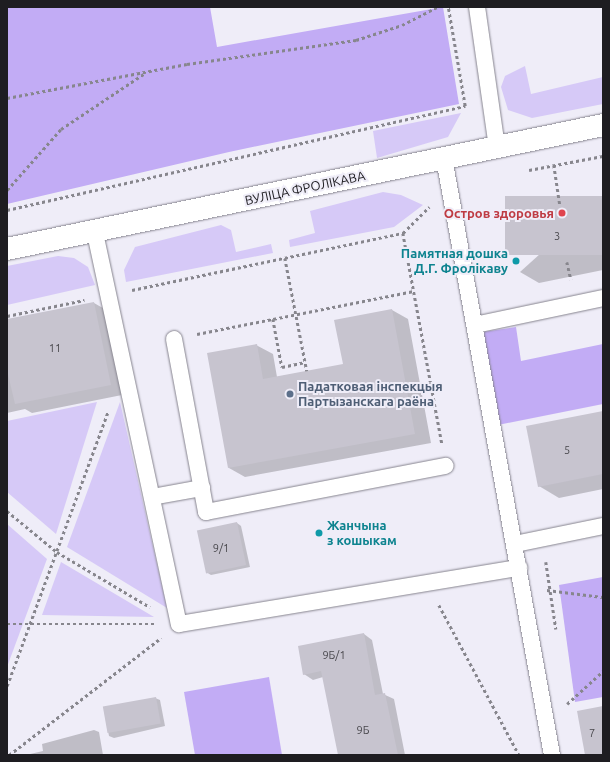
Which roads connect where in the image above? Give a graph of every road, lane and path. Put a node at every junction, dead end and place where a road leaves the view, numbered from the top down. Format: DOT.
graph roads {
  1 [pos="437,7"];
  2 [pos="448,7"];
  3 [pos="477,7"];
  4 [pos="147,71"];
  5 [pos="7,98"];
  6 [pos="603,125"];
  7 [pos="497,147"];
  8 [pos="603,156"];
  9 [pos="444,158"];
  10 [pos="554,165"];
  11 [pos="525,171"];
  12 [pos="450,186"];
  13 [pos="7,190"];
  14 [pos="560,205"];
  15 [pos="7,210"];
  16 [pos="95,233"];
  17 [pos="403,233"];
  18 [pos="7,249"];
  19 [pos="285,258"];
  20 [pos="567,262"];
  21 [pos="572,286"];
  22 [pos="414,291"];
  23 [pos="109,295"];
  24 [pos="603,298"];
  25 [pos="296,314"];
  26 [pos="7,316"];
  27 [pos="273,319"];
  28 [pos="475,325"];
  29 [pos="174,339"];
  30 [pos="305,362"];
  31 [pos="307,371"];
  32 [pos="110,406"];
  33 [pos="446,466"];
  34 [pos="202,488"];
  35 [pos="152,498"];
  36 [pos="7,511"];
  37 [pos="603,526"];
  38 [pos="542,538"];
  39 [pos="515,544"];
  40 [pos="57,552"];
  41 [pos="519,568"];
  42 [pos="435,598"];
  43 [pos="7,624"];
  44 [pos="179,624"];
  45 [pos="29,625"];
  46 [pos="557,636"];
  47 [pos="603,671"];
  48 [pos="7,686"];
  49 [pos="566,696"];
  50 [pos="567,703"];
  51 [pos="569,711"];
  52 [pos="9,755"];
  53 [pos="519,755"];
  54 [pos="552,755"];
  1 -- 4 [label="path"];
  2 -- 15 [label="path"];
  3 -- 7 [label="lane"];
  4 -- 5 [label="path"];
  4 -- 13 [label="path"];
  6 -- 7 [label="street, ВУЛІЦА ФРОЛІКАВА"];
  7 -- 9 [label="street, ВУЛІЦА ФРОЛІКАВА"];
  8 -- 10 [label="path"];
  9 -- 12 [label="lane"];
  9 -- 16 [label="street, ВУЛІЦА ФРОЛІКАВА"];
  10 -- 11 [label="path"];
  10 -- 14 [label="path"];
  12 -- 17 [label="path"];
  12 -- 28 [label="lane"];
  16 -- 18 [label="street, ВУЛІЦА ФРОЛІКАВА"];
  16 -- 23 [label="lane"];
  17 -- 19 [label="path"];
  17 -- 22 [label="path"];
  19 -- 23 [label="path"];
  19 -- 25 [label="path"];
  20 -- 21 [label="path"];
  22 -- 25 [label="path"];
  22 -- 33 [label="path"];
  23 -- 26 [label="path"];
  23 -- 35 [label="lane"];
  24 -- 28 [label="lane"];
  25 -- 27 [label="path"];
  25 -- 30 [label="path"];
  27 -- 29 [label="path"];
  27 -- 30 [label="path"];
  28 -- 39 [label="lane"];
  29 -- 34 [label="lane"];
  30 -- 31 [label="path"];
  32 -- 40 [label="path"];
  33 -- 34 [label="lane"];
  34 -- 35 [label="lane"];
  35 -- 44 [label="lane"];
  36 -- 40 [label="path"];
  37 -- 38 [label="lane"];
  38 -- 39 [label="lane"];
  38 -- 46 [label="path"];
  39 -- 41 [label="lane"];
  40 -- 44 [label="path"];
  40 -- 45 [label="path"];
  41 -- 44 [label="lane"];
  41 -- 54 [label="lane"];
  42 -- 53 [label="path"];
  43 -- 45 [label="path"];
  44 -- 45 [label="path"];
  44 -- 52 [label="path"];
  45 -- 48 [label="path"];
  47 -- 50 [label="path"];
  49 -- 50 [label="path"];
  50 -- 51 [label="path"];
}
